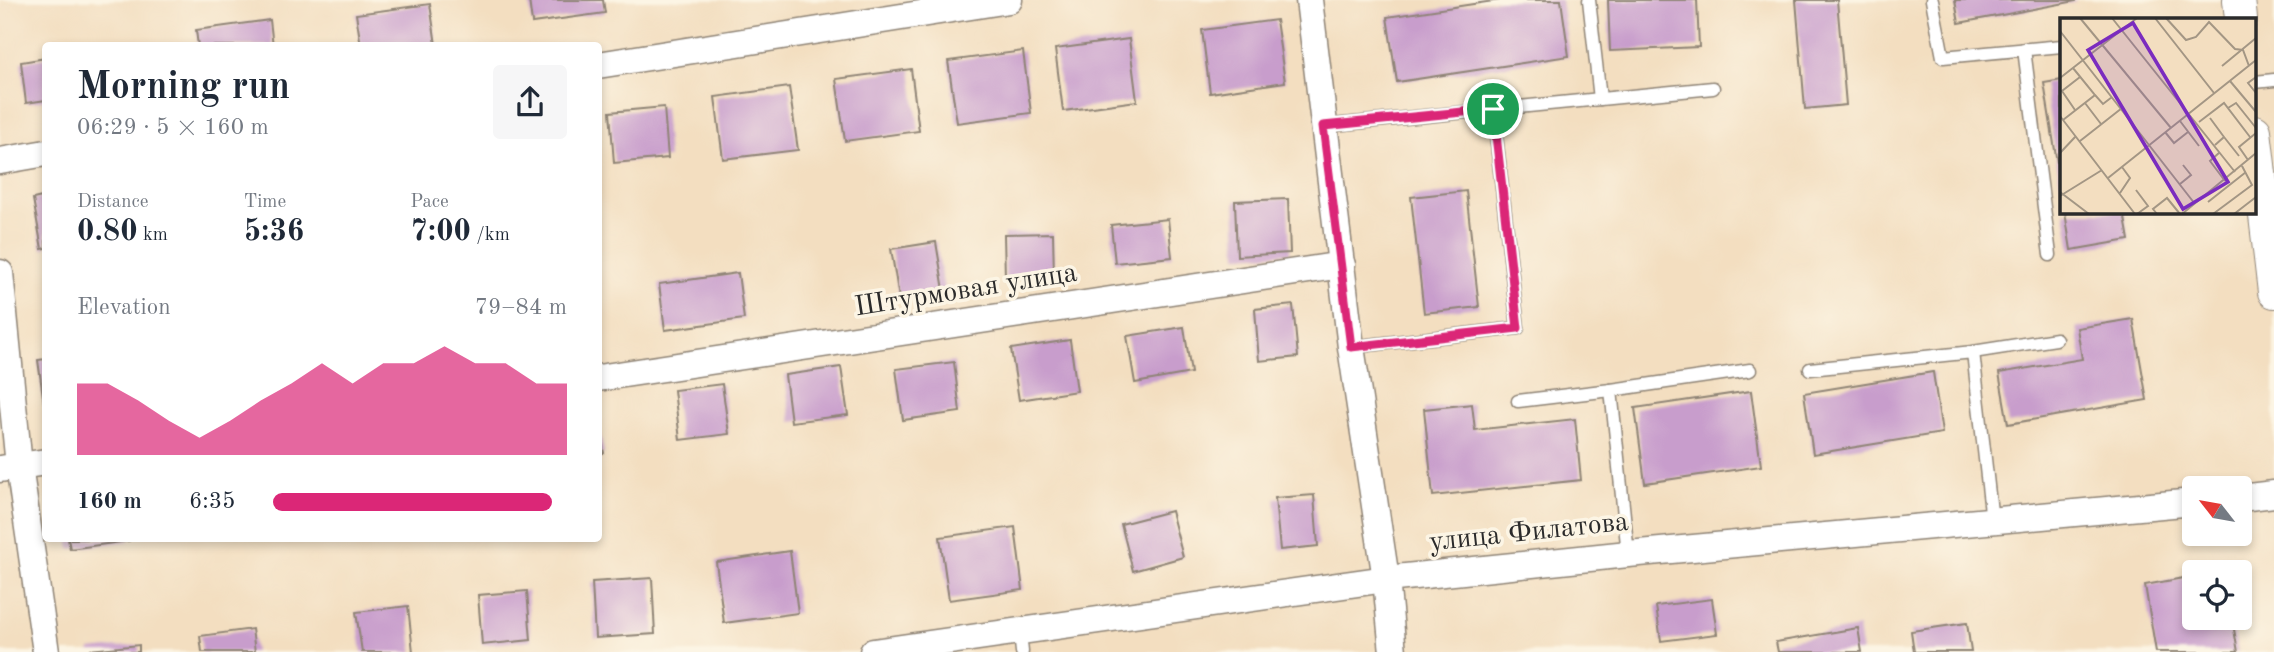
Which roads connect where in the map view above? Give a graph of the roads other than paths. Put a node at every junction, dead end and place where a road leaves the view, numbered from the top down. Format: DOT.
graph roads {
  1 [pos="1009,0"];
  2 [pos="1309,0"];
  3 [pos="1589,0"];
  4 [pos="1932,0"];
  5 [pos="2239,0"];
  6 [pos="2241,18"];
  7 [pos="2060,46"];
  8 [pos="2024,49"];
  9 [pos="602,64"];
  10 [pos="2274,80"];
  11 [pos="2256,82"];
  12 [pos="1713,88"];
  13 [pos="1600,99"];
  14 [pos="1493,109"];
  15 [pos="1323,126"];
  16 [pos="2256,139"];
  17 [pos="42,154"];
  18 [pos="0,161"];
  19 [pos="2050,256"];
  20 [pos="1342,265"];
  21 [pos="0,273"];
  22 [pos="2274,292"];
  23 [pos="2056,339"];
  24 [pos="1351,347"];
  25 [pos="1973,352"];
  26 [pos="1810,369"];
  27 [pos="1750,370"];
  28 [pos="602,377"];
  29 [pos="1611,390"];
  30 [pos="1518,401"];
  31 [pos="42,463"];
  32 [pos="10,468"];
  33 [pos="2274,494"];
  34 [pos="2252,497"];
  35 [pos="2182,503"];
  36 [pos="1992,522"];
  37 [pos="1628,554"];
  38 [pos="1386,579"];
  39 [pos="1021,643"];
  40 [pos="46,652"];
  41 [pos="873,652"];
  42 [pos="1394,652"];
  1 -- 9 [label="street"];
  2 -- 15 [label="street"];
  3 -- 13 [label="lane"];
  4 -- 8 [label="lane"];
  5 -- 6 [label="street"];
  7 -- 8 [label="lane"];
  8 -- 19 [label="lane"];
  10 -- 11 [label="lane"];
  12 -- 13 [label="lane"];
  13 -- 14 [label="lane"];
  14 -- 15 [label="lane"];
  14 -- 24 [label="lane"];
  15 -- 20 [label="street"];
  16 -- 22 [label="street"];
  17 -- 18 [label="street"];
  20 -- 24 [label="street"];
  20 -- 28 [label="street, Штурмовая улица"];
  21 -- 32 [label="street"];
  23 -- 25 [label="lane"];
  24 -- 38 [label="street"];
  25 -- 26 [label="lane"];
  25 -- 36 [label="lane"];
  27 -- 29 [label="lane"];
  29 -- 30 [label="lane"];
  29 -- 37 [label="lane"];
  31 -- 32 [label="street"];
  32 -- 40 [label="street"];
  33 -- 34 [label="street"];
  35 -- 36 [label="street, улица Филатова"];
  36 -- 37 [label="street, улица Филатова"];
  37 -- 38 [label="street, улица Филатова"];
  38 -- 39 [label="street, улица Филатова"];
  38 -- 42 [label="street"];
  39 -- 41 [label="street, улица Филатова"];
}
